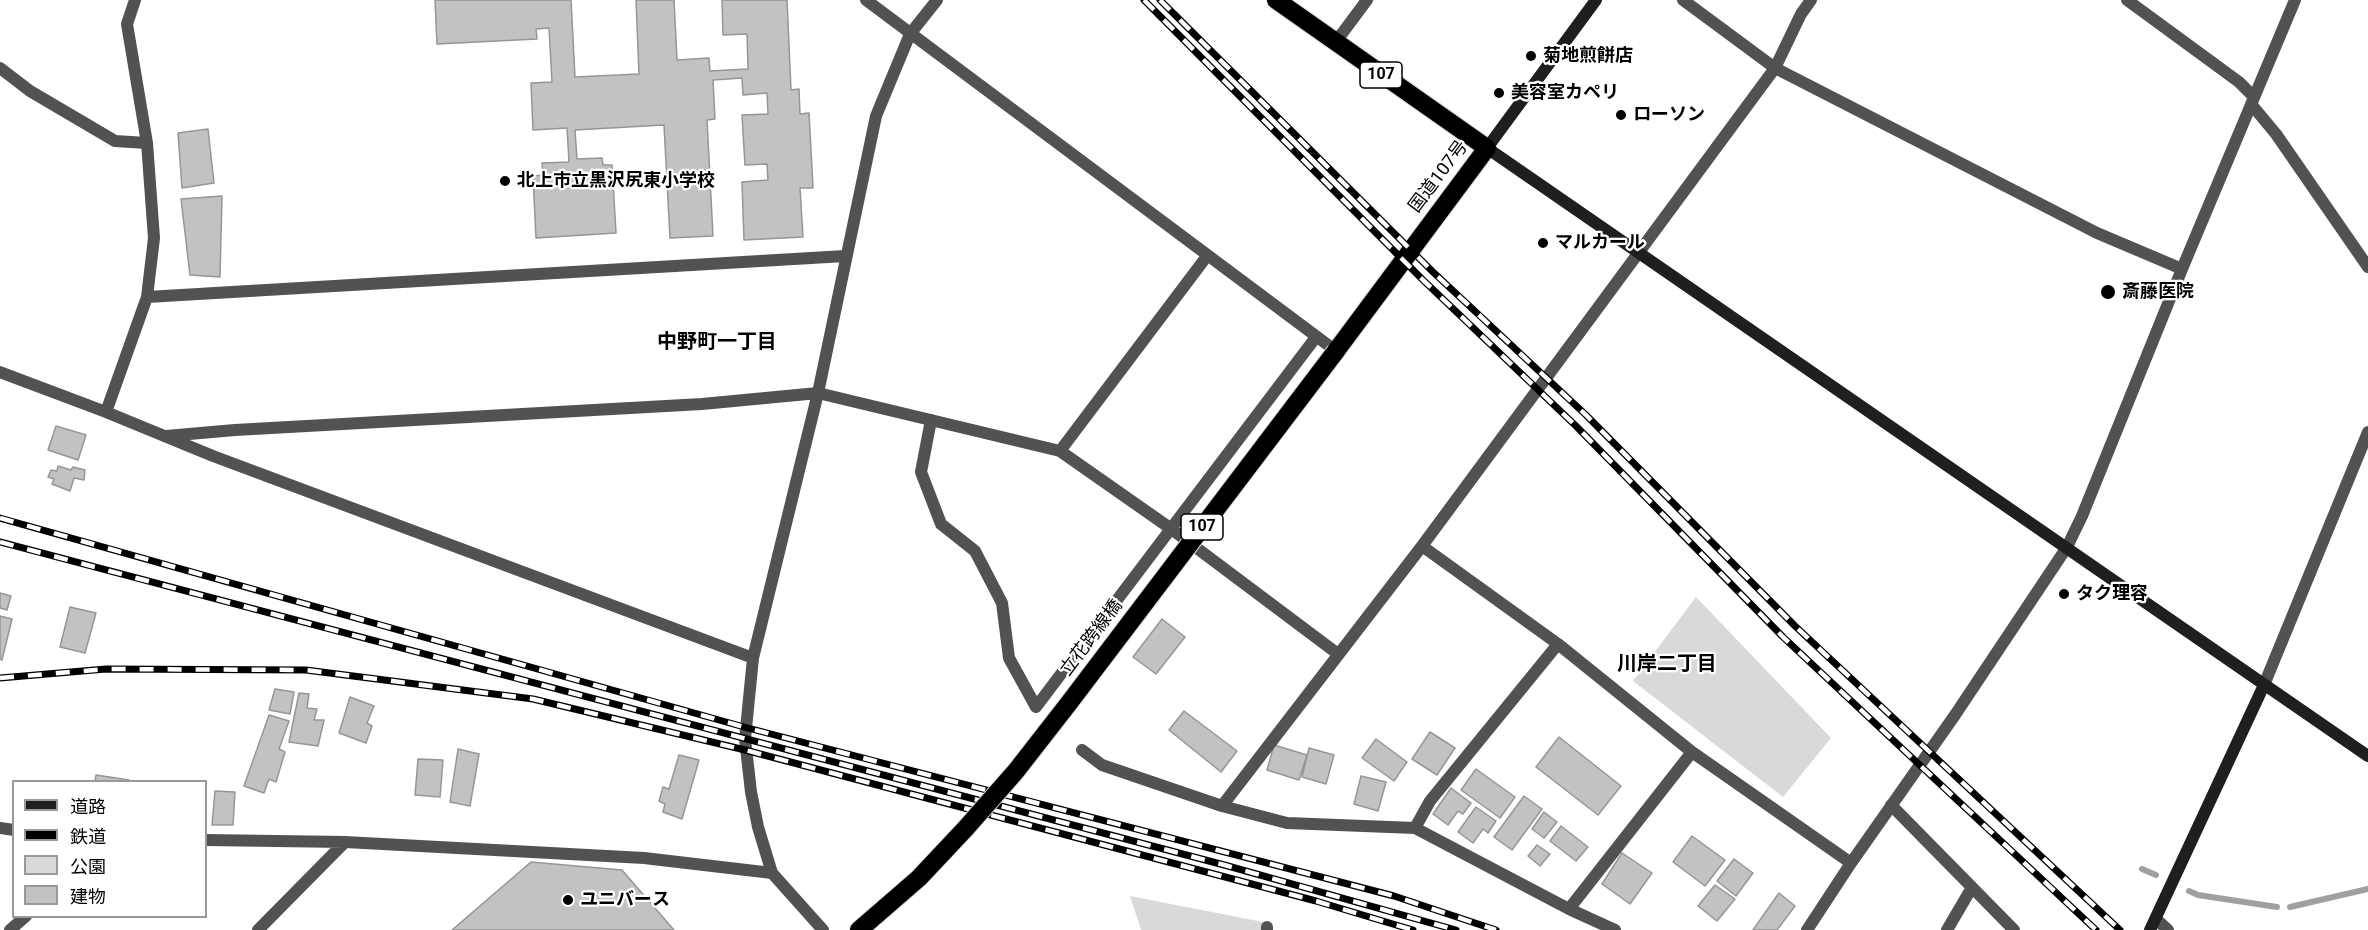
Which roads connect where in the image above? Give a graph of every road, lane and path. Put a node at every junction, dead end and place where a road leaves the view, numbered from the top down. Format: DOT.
graph roads {
  1 [pos="135,0"];
  2 [pos="866,0"];
  3 [pos="937,0"];
  4 [pos="1276,0"];
  5 [pos="1367,0"];
  6 [pos="1596,0"];
  7 [pos="1683,0"];
  8 [pos="1811,0"];
  9 [pos="2127,0"];
  10 [pos="2295,0"];
  11 [pos="910,34"];
  12 [pos="1335,43"];
  13 [pos="0,68"];
  14 [pos="1775,68"];
  15 [pos="2253,101"];
  16 [pos="147,143"];
  17 [pos="1486,148"];
  18 [pos="1640,252"];
  19 [pos="845,256"];
  20 [pos="1208,256"];
  21 [pos="2368,267"];
  22 [pos="2182,269"];
  23 [pos="147,297"];
  24 [pos="1316,336"];
  25 [pos="1336,351"];
  26 [pos="0,372"];
  27 [pos="818,393"];
  28 [pos="106,412"];
  29 [pos="931,420"];
  30 [pos="2368,432"];
  31 [pos="166,436"];
  32 [pos="1060,450"];
  33 [pos="1170,528"];
  34 [pos="1422,546"];
  35 [pos="2067,547"];
  36 [pos="1558,644"];
  37 [pos="1338,654"];
  38 [pos="753,657"];
  39 [pos="2264,685"];
  40 [pos="1082,750"];
  41 [pos="1692,752"];
  42 [pos="2368,756"];
  43 [pos="1891,805"];
  44 [pos="1222,806"];
  45 [pos="1415,828"];
  46 [pos="207,840"];
  47 [pos="345,842"];
  48 [pos="1851,863"];
  49 [pos="772,873"];
  50 [pos="1971,889"];
  51 [pos="1569,909"];
  52 [pos="24,918"];
  53 [pos="2153,924"];
  54 [pos="10,930"];
  55 [pos="258,930"];
  56 [pos="824,930"];
  57 [pos="859,930"];
  58 [pos="1615,930"];
  59 [pos="1808,930"];
  60 [pos="1947,930"];
  61 [pos="2013,930"];
  62 [pos="2168,930"];
  1 -- 16 [label="street"];
  2 -- 11 [label="street"];
  3 -- 11 [label="street"];
  4 -- 12 [label="highway, 国道107号 / 107"];
  5 -- 12 [label="street"];
  6 -- 17 [label="street"];
  7 -- 14 [label="street"];
  8 -- 14 [label="street"];
  9 -- 15 [label="street"];
  10 -- 15 [label="street"];
  11 -- 19 [label="street"];
  11 -- 20 [label="street"];
  12 -- 17 [label="highway, 国道107号 / 107"];
  13 -- 16 [label="street"];
  14 -- 18 [label="street"];
  14 -- 22 [label="street"];
  15 -- 21 [label="street"];
  15 -- 22 [label="street"];
  16 -- 23 [label="street"];
  17 -- 18 [label="street"];
  17 -- 25 [label="highway, 国道107号 / 107"];
  18 -- 34 [label="street"];
  18 -- 35 [label="street"];
  19 -- 23 [label="street"];
  19 -- 27 [label="street"];
  20 -- 24 [label="street"];
  20 -- 32 [label="street"];
  22 -- 35 [label="street"];
  23 -- 28 [label="street"];
  24 -- 25 [label="street"];
  24 -- 33 [label="street"];
  25 -- 57 [label="highway, 立花跨線橋 / 107, bridge"];
  26 -- 28 [label="street"];
  27 -- 29 [label="street"];
  27 -- 31 [label="street"];
  27 -- 38 [label="street"];
  28 -- 31 [label="street"];
  29 -- 32 [label="street"];
  29 -- 33 [label="street"];
  30 -- 39 [label="street"];
  31 -- 38 [label="street"];
  32 -- 33 [label="street"];
  33 -- 37 [label="street"];
  34 -- 36 [label="street"];
  34 -- 37 [label="street"];
  35 -- 39 [label="street"];
  35 -- 43 [label="street"];
  36 -- 41 [label="street"];
  36 -- 45 [label="street"];
  37 -- 44 [label="street"];
  38 -- 49 [label="street"];
  39 -- 42 [label="street"];
  39 -- 53 [label="street"];
  40 -- 44 [label="street"];
  41 -- 48 [label="street"];
  41 -- 51 [label="street"];
  43 -- 48 [label="street"];
  43 -- 50 [label="street"];
  44 -- 45 [label="street"];
  45 -- 51 [label="street"];
  46 -- 47 [label="street"];
  47 -- 49 [label="street"];
  47 -- 55 [label="street"];
  48 -- 59 [label="street"];
  49 -- 56 [label="street"];
  50 -- 60 [label="street"];
  50 -- 61 [label="street"];
  51 -- 58 [label="street"];
  52 -- 54 [label="street"];
  53 -- 62 [label="street"];
}
